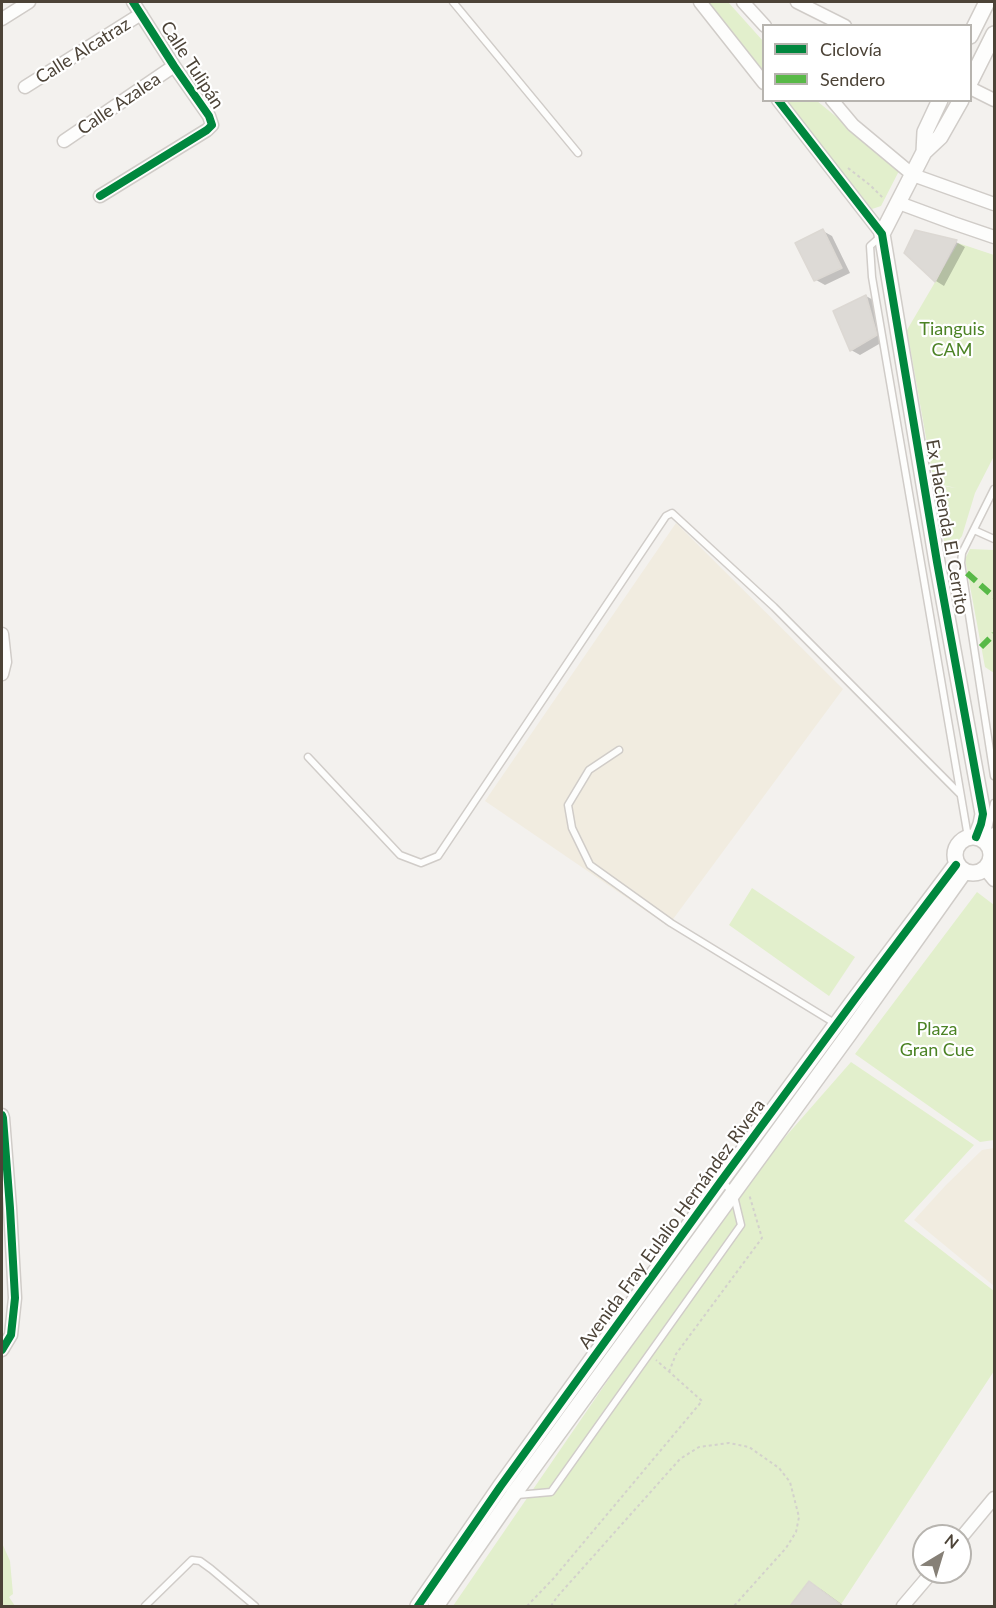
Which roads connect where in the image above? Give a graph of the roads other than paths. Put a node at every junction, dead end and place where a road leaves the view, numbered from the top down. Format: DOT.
graph roads {
  1 [pos="29,2"];
  2 [pos="134,2"];
  3 [pos="453,2"];
  4 [pos="700,2"];
  5 [pos="743,2"];
  6 [pos="797,2"];
  7 [pos="987,2"];
  8 [pos="141,14"];
  9 [pos="2,19"];
  10 [pos="763,24"];
  11 [pos="841,24"];
  12 [pos="972,32"];
  13 [pos="994,34"];
  14 [pos="174,66"];
  15 [pos="972,78"];
  16 [pos="762,80"];
  17 [pos="25,87"];
  18 [pos="972,89"];
  19 [pos="994,100"];
  20 [pos="780,102"];
  21 [pos="834,102"];
  22 [pos="939,102"];
  23 [pos="960,102"];
  24 [pos="64,141"];
  25 [pos="924,152"];
  26 [pos="578,153"];
  27 [pos="913,175"];
  28 [pos="100,196"];
  29 [pos="994,204"];
  30 [pos="897,206"];
  31 [pos="882,234"];
  32 [pos="994,237"];
  33 [pos="994,489"];
  34 [pos="974,530"];
  35 [pos="994,539"];
  36 [pos="2,634"];
  37 [pos="2,674"];
  38 [pos="619,750"];
  39 [pos="308,757"];
  40 [pos="994,776"];
  41 [pos="960,794"];
  42 [pos="994,803"];
  43 [pos="982,837"];
  44 [pos="960,868"];
  45 [pos="990,875"];
  46 [pos="837,1024"];
  47 [pos="2,1115"];
  48 [pos="721,1181"];
  49 [pos="733,1192"];
  50 [pos="2,1350"];
  51 [pos="507,1491"];
  52 [pos="994,1498"];
  53 [pos="972,1525"];
  54 [pos="922,1584"];
  55 [pos="146,1606"];
  56 [pos="255,1606"];
  57 [pos="418,1606"];
  58 [pos="436,1606"];
  59 [pos="903,1606"];
  1 -- 9 [label="street"];
  2 -- 8 [label="street, Calle Tulipán"];
  3 -- 26 [label="lane"];
  4 -- 16 [label="street"];
  5 -- 10 [label="street"];
  6 -- 11 [label="street"];
  7 -- 12 [label="street"];
  8 -- 14 [label="street, Calle Tulipán"];
  8 -- 17 [label="street, Calle Alcatraz"];
  13 -- 15 [label="street"];
  14 -- 24 [label="street, Calle Azalea"];
  14 -- 28 [label="street, Calle Tulipán"];
  18 -- 19 [label="street"];
  20 -- 31 [label="street"];
  21 -- 27 [label="street"];
  22 -- 25 [label="street"];
  23 -- 25 [label="street"];
  25 -- 27 [label="street"];
  27 -- 29 [label="street"];
  27 -- 30 [label="street"];
  30 -- 31 [label="street"];
  30 -- 32 [label="street"];
  31 -- 41 [label="lane"];
  31 -- 43 [label="street, Ex Hacienda El Cerrito"];
  33 -- 34 [label="lane"];
  34 -- 35 [label="lane"];
  34 -- 40 [label="lane"];
  36 -- 37 [label="street"];
  38 -- 46 [label="lane"];
  39 -- 41 [label="lane"];
  41 -- 43 [label="lane"];
  42 -- 43 [label="lane"];
  43 -- 44 [label="street"];
  43 -- 45 [label="street"];
  44 -- 45 [label="street"];
  44 -- 46 [label="street, Avenida Fray Eulalio Hernández Rivera"];
  44 -- 49 [label="street, Avenida Fray Eulalio Hernández Rivera"];
  46 -- 48 [label="street, Avenida Fray Eulalio Hernández Rivera"];
  47 -- 50 [label="street"];
  48 -- 49 [label="lane"];
  48 -- 51 [label="street, Avenida Fray Eulalio Hernández Rivera"];
  49 -- 51 [label="street, Avenida Fray Eulalio Hernández Rivera"];
  49 -- 51 [label="lane"];
  51 -- 57 [label="street, Avenida Fray Eulalio Hernández Rivera"];
  51 -- 58 [label="street, Avenida Fray Eulalio Hernández Rivera"];
  52 -- 53 [label="street"];
  54 -- 59 [label="street"];
  55 -- 56 [label="lane"];
}
